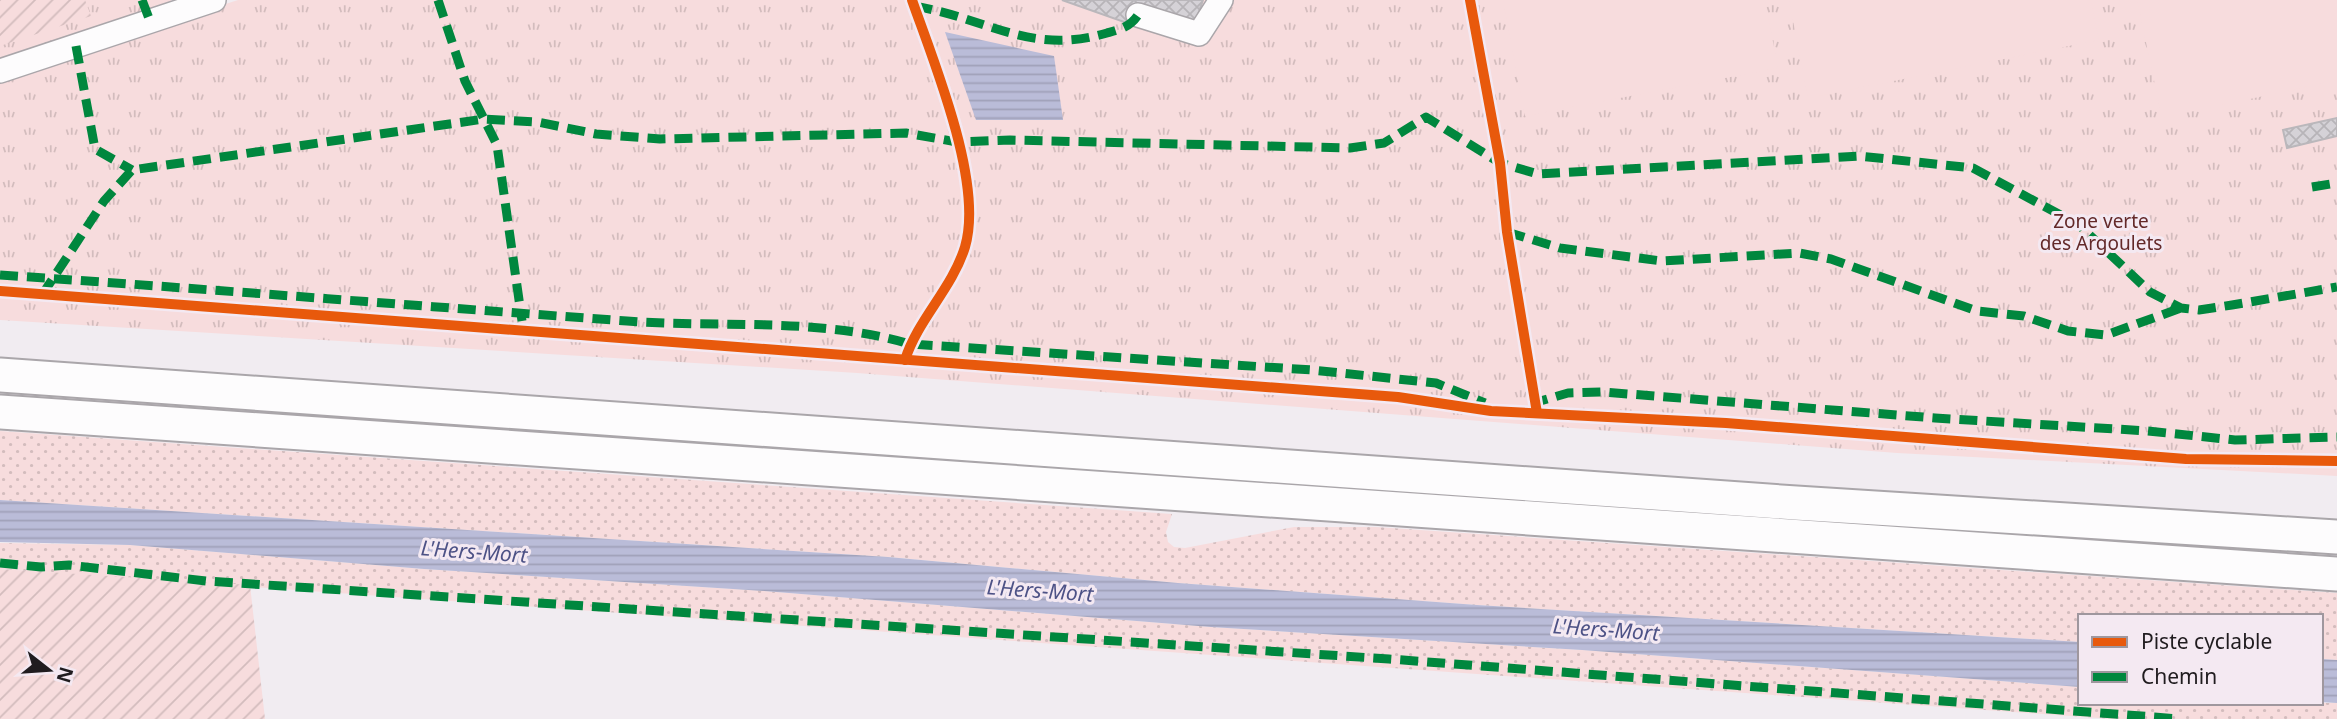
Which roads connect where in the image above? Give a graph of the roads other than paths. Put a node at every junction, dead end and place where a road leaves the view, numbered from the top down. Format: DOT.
graph roads {
  1 [pos="214,0"];
  2 [pos="1221,0"];
  3 [pos="1138,15"];
  4 [pos="0,71"];
  5 [pos="0,376"];
  6 [pos="0,412"];
  7 [pos="2337,537"];
  8 [pos="2337,574"];
  1 -- 4 [label="lane"];
  2 -- 3 [label="lane"];
  5 -- 7 [label="highway"];
  6 -- 8 [label="highway"];
}
